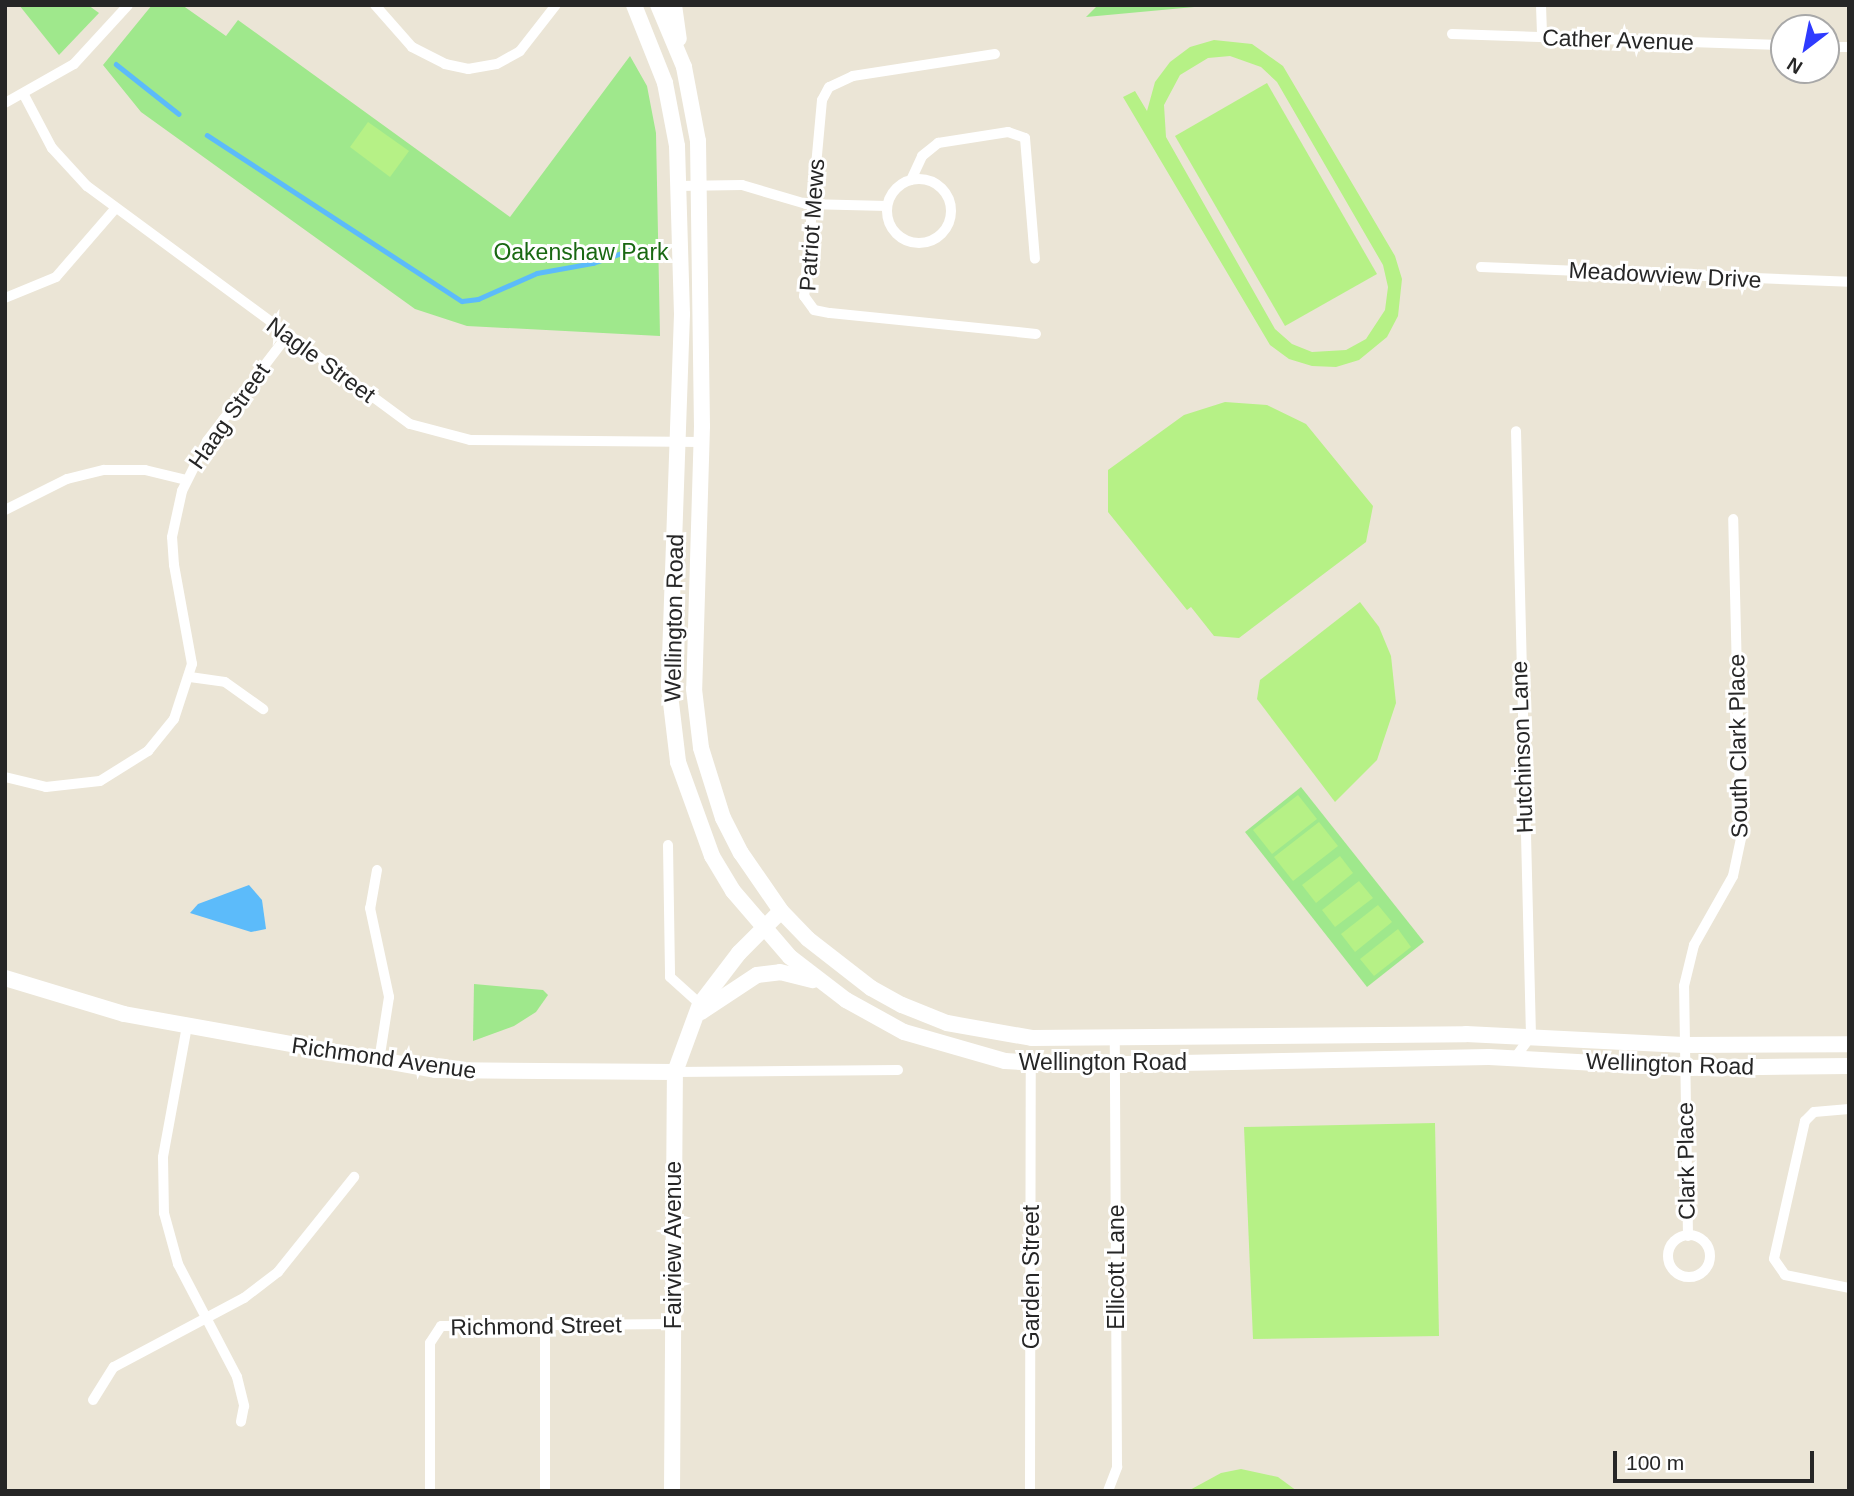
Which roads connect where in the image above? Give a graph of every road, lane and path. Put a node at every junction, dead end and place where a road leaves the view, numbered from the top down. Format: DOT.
graph roads {
  1 [pos="128,5"];
  2 [pos="375,5"];
  3 [pos="556,5"];
  4 [pos="634,5"];
  5 [pos="658,5"];
  6 [pos="674,5"];
  7 [pos="1541,5"];
  8 [pos="1452,34"];
  9 [pos="1542,37"];
  10 [pos="1770,45"];
  11 [pos="995,54"];
  12 [pos="682,62"];
  13 [pos="24,95"];
  14 [pos="5,103"];
  15 [pos="911,180"];
  16 [pos="700,185"];
  17 [pos="678,186"];
  18 [pos="813,204"];
  19 [pos="887,206"];
  20 [pos="115,209"];
  21 [pos="1035,259"];
  22 [pos="1481,267"];
  23 [pos="1849,282"];
  24 [pos="5,298"];
  25 [pos="1036,334"];
  26 [pos="287,336"];
  27 [pos="1516,431"];
  28 [pos="680,442"];
  29 [pos="702,442"];
  30 [pos="186,480"];
  31 [pos="5,510"];
  32 [pos="1733,519"];
  33 [pos="190,677"];
  34 [pos="263,709"];
  35 [pos="5,777"];
  36 [pos="668,845"];
  37 [pos="377,870"];
  38 [pos="781,911"];
  39 [pos="763,929"];
  40 [pos="5,978"];
  41 [pos="822,984"];
  42 [pos="700,1004"];
  43 [pos="692,1021"];
  44 [pos="187,1026"];
  45 [pos="1531,1035"];
  46 [pos="1115,1040"];
  47 [pos="1849,1044"];
  48 [pos="1684,1045"];
  49 [pos="1515,1058"];
  50 [pos="379,1061"];
  51 [pos="1115,1063"];
  52 [pos="1031,1064"];
  53 [pos="1849,1066"];
  54 [pos="1685,1068"];
  55 [pos="898,1070"];
  56 [pos="675,1072"];
  57 [pos="1849,1109"];
  58 [pos="354,1177"];
  59 [pos="1688,1236"];
  60 [pos="1849,1288"];
  61 [pos="207,1318"];
  62 [pos="545,1324"];
  63 [pos="673,1324"];
  64 [pos="93,1400"];
  65 [pos="241,1422"];
  66 [pos="430,1491"];
  67 [pos="545,1491"];
  68 [pos="672,1491"];
  69 [pos="1030,1491"];
  70 [pos="1108,1491"];
  1 -- 13 [label="street"];
  2 -- 3 [label="street"];
  4 -- 17 [label="main road, Wellington Road"];
  5 -- 12 [label="main road, Wellington Road"];
  6 -- 12 [label="main road"];
  7 -- 9 [label="street"];
  8 -- 9 [label="street, Cather Avenue"];
  9 -- 10 [label="street, Cather Avenue"];
  11 -- 18 [label="street, Patriot Mews"];
  12 -- 16 [label="main road, Wellington Road"];
  13 -- 14 [label="street"];
  13 -- 20 [label="street, Nagle Street"];
  15 -- 19 [label="street"];
  15 -- 19 [label="street"];
  15 -- 21 [label="street"];
  16 -- 17 [label="street"];
  16 -- 18 [label="street"];
  16 -- 29 [label="main road, Wellington Road"];
  17 -- 28 [label="main road, Wellington Road"];
  18 -- 19 [label="street"];
  18 -- 25 [label="street, Patriot Mews"];
  20 -- 24 [label="street"];
  20 -- 26 [label="street, Nagle Street"];
  22 -- 23 [label="street, Meadowview Drive"];
  26 -- 28 [label="street, Nagle Street"];
  26 -- 30 [label="street, Haag Street"];
  27 -- 45 [label="street, Hutchinson Lane"];
  28 -- 29 [label="street, Nagle Street"];
  28 -- 39 [label="main road, Wellington Road"];
  29 -- 38 [label="main road, Wellington Road"];
  30 -- 31 [label="street"];
  30 -- 33 [label="street, Haag Street"];
  32 -- 48 [label="street, South Clark Place"];
  33 -- 34 [label="street"];
  33 -- 35 [label="street, Haag Street"];
  36 -- 42 [label="street"];
  37 -- 50 [label="street"];
  38 -- 39 [label="main road, Fairview Avenue"];
  38 -- 46 [label="main road, Wellington Road"];
  39 -- 41 [label="main road, Wellington Road"];
  39 -- 42 [label="main road, Fairview Avenue"];
  40 -- 44 [label="main road, Richmond Avenue"];
  41 -- 43 [label="main road"];
  41 -- 52 [label="main road, Wellington Road"];
  42 -- 43 [label="main road, Fairview Avenue"];
  43 -- 56 [label="main road, Fairview Avenue"];
  44 -- 50 [label="main road, Richmond Avenue"];
  44 -- 61 [label="street"];
  45 -- 46 [label="main road, Wellington Road"];
  45 -- 48 [label="main road, Wellington Road"];
  45 -- 49 [label="street"];
  46 -- 51 [label="street, Ellicott Lane"];
  47 -- 48 [label="main road, Wellington Road"];
  48 -- 54 [label="street, Clark Place"];
  49 -- 51 [label="main road, Wellington Road"];
  49 -- 54 [label="main road, Wellington Road"];
  50 -- 56 [label="main road, Richmond Avenue"];
  51 -- 52 [label="main road, Wellington Road"];
  51 -- 70 [label="street, Ellicott Lane"];
  52 -- 69 [label="street, Garden Street"];
  53 -- 54 [label="main road, Wellington Road"];
  54 -- 59 [label="street, Clark Place"];
  55 -- 56 [label="street, Richmond Avenue"];
  56 -- 63 [label="main road, Fairview Avenue"];
  57 -- 60 [label="street"];
  58 -- 61 [label="street"];
  61 -- 64 [label="street"];
  61 -- 65 [label="street"];
  62 -- 63 [label="street, Richmond Street"];
  62 -- 66 [label="street, Richmond Street"];
  62 -- 67 [label="street"];
  63 -- 68 [label="main road, Fairview Avenue"];
}
